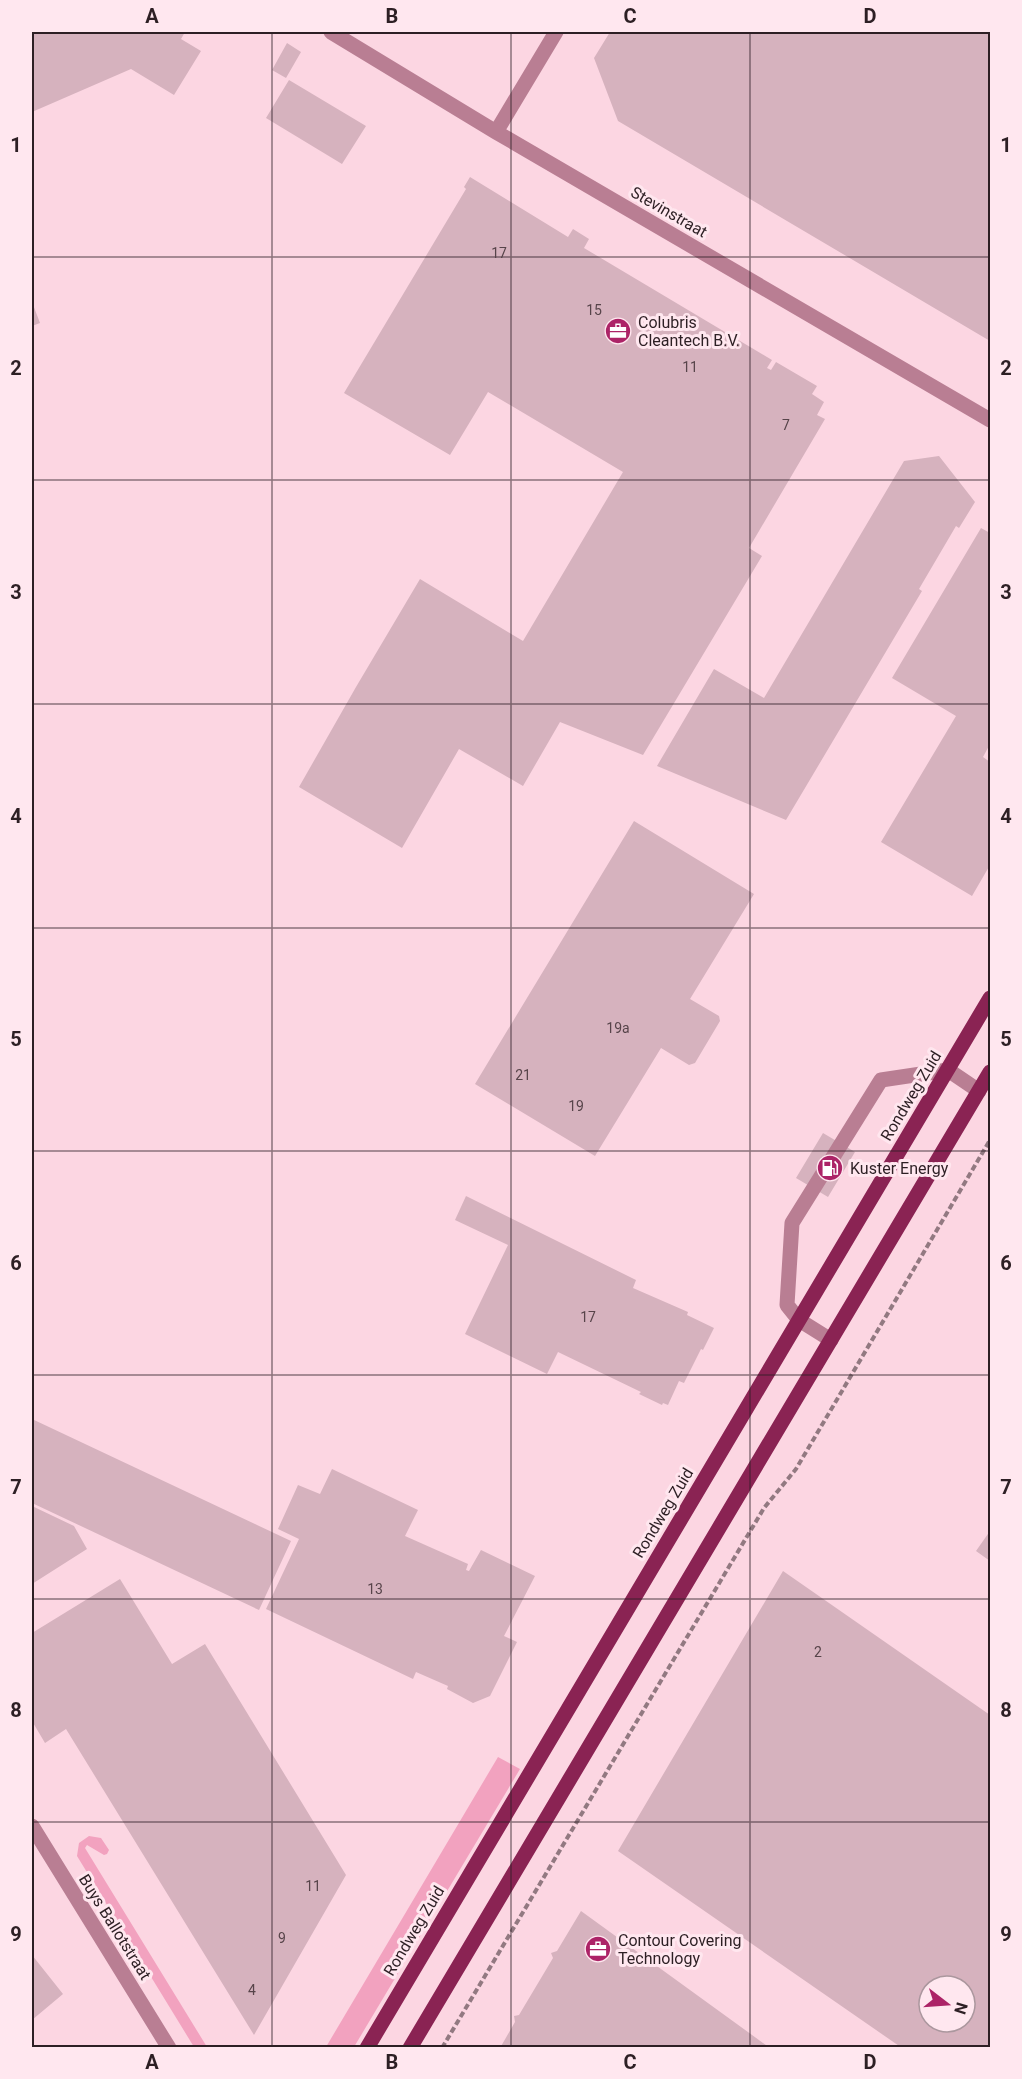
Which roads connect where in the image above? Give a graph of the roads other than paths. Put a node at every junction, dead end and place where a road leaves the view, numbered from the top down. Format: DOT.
graph roads {
  1 [pos="331,32"];
  2 [pos="556,32"];
  3 [pos="496,132"];
  4 [pos="990,420"];
  5 [pos="990,998"];
  6 [pos="948,1070"];
  7 [pos="990,1072"];
  8 [pos="979,1091"];
  9 [pos="799,1320"];
  10 [pos="831,1340"];
  11 [pos="32,1826"];
  12 [pos="169,2048"];
  13 [pos="367,2048"];
  14 [pos="410,2048"];
  1 -- 3 [label="street, Stevinstraat"];
  2 -- 3 [label="street"];
  3 -- 4 [label="street, Stevinstraat"];
  5 -- 6 [label="main road, Rondweg Zuid"];
  6 -- 8 [label="street"];
  6 -- 9 [label="main road, Rondweg Zuid"];
  6 -- 9 [label="street"];
  7 -- 8 [label="main road"];
  8 -- 10 [label="main road"];
  9 -- 10 [label="street"];
  9 -- 13 [label="main road, Rondweg Zuid"];
  10 -- 14 [label="main road"];
  11 -- 12 [label="street, Buys Ballotstraat"];
}
